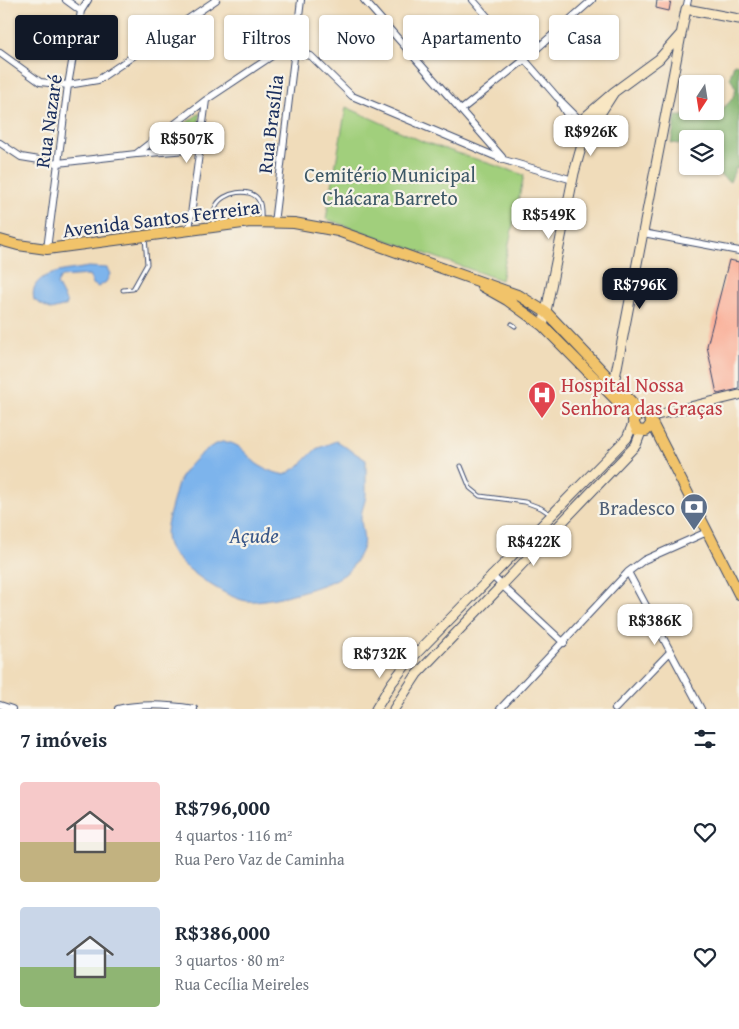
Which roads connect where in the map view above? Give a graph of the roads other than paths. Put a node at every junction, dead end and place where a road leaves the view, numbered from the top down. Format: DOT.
graph roads {
  1 [pos="66,0"];
  2 [pos="88,0"];
  3 [pos="216,0"];
  4 [pos="301,0"];
  5 [pos="364,0"];
  6 [pos="473,0"];
  7 [pos="590,1"];
  8 [pos="687,4"];
  9 [pos="81,11"];
  10 [pos="299,15"];
  11 [pos="486,15"];
  12 [pos="739,19"];
  13 [pos="681,34"];
  14 [pos="539,47"];
  15 [pos="0,53"];
  16 [pos="309,56"];
  17 [pos="266,60"];
  18 [pos="294,60"];
  19 [pos="524,60"];
  20 [pos="68,85"];
  21 [pos="614,92"];
  22 [pos="557,97"];
  23 [pos="206,100"];
  24 [pos="461,110"];
  25 [pos="581,120"];
  26 [pos="582,131"];
  27 [pos="0,143"];
  28 [pos="200,149"];
  29 [pos="136,154"];
  30 [pos="504,160"];
  31 [pos="58,163"];
  32 [pos="573,176"];
  33 [pos="261,222"];
  34 [pos="274,223"];
  35 [pos="212,227"];
  36 [pos="189,230"];
  37 [pos="643,233"];
  38 [pos="145,236"];
  39 [pos="0,240"];
  40 [pos="47,249"];
  41 [pos="739,251"];
  42 [pos="468,279"];
  43 [pos="123,290"];
  44 [pos="547,313"];
  45 [pos="543,326"];
  46 [pos="614,383"];
  47 [pos="739,395"];
  48 [pos="642,423"];
  49 [pos="461,466"];
  50 [pos="550,515"];
  51 [pos="707,532"];
  52 [pos="628,572"];
  53 [pos="491,575"];
  54 [pos="501,584"];
  55 [pos="739,594"];
  56 [pos="564,643"];
  57 [pos="670,652"];
  58 [pos="0,705"];
  59 [pos="12,709"];
  60 [pos="118,709"];
  61 [pos="194,709"];
  62 [pos="376,709"];
  63 [pos="394,709"];
  64 [pos="500,709"];
  65 [pos="615,709"];
  66 [pos="701,709"];
  1 -- 9 [label="street"];
  2 -- 9 [label="street, Rua Nazaré"];
  3 -- 20 [label="street"];
  4 -- 10 [label="street, Rua Brasília"];
  5 -- 24 [label="street"];
  6 -- 11 [label="street"];
  7 -- 14 [label="street"];
  8 -- 12 [label="street"];
  8 -- 13 [label="street"];
  9 -- 20 [label="street, Rua Nazaré"];
  13 -- 21 [label="street"];
  13 -- 37 [label="street"];
  15 -- 20 [label="street"];
  16 -- 30 [label="street"];
  17 -- 23 [label="street"];
  18 -- 34 [label="street, Rua Brasília"];
  19 -- 22 [label="street"];
  19 -- 24 [label="street"];
  20 -- 31 [label="street, Rua Nazaré"];
  21 -- 25 [label="street"];
  21 -- 26 [label="street"];
  22 -- 25 [label="street"];
  22 -- 26 [label="street"];
  23 -- 28 [label="street"];
  23 -- 29 [label="street"];
  24 -- 30 [label="street"];
  25 -- 26 [label="street"];
  26 -- 32 [label="street"];
  27 -- 31 [label="street"];
  28 -- 29 [label="street"];
  28 -- 36 [label="street"];
  29 -- 31 [label="street"];
  30 -- 32 [label="street"];
  31 -- 40 [label="street, Rua Nazaré"];
  32 -- 44 [label="street"];
  33 -- 34 [label="main road, Avenida Santos Ferreira"];
  33 -- 35 [label="main road, Avenida Santos Ferreira"];
  33 -- 35 [label="lane"];
  34 -- 42 [label="main road, Avenida Santos Ferreira"];
  35 -- 36 [label="main road, Avenida Santos Ferreira"];
  36 -- 38 [label="main road, Avenida Santos Ferreira"];
  37 -- 41 [label="street"];
  37 -- 46 [label="street"];
  38 -- 40 [label="main road, Avenida Santos Ferreira"];
  38 -- 43 [label="lane"];
  39 -- 40 [label="main road, Avenida Santos Ferreira"];
  42 -- 44 [label="main road, Avenida Santos Ferreira"];
  42 -- 45 [label="main road, Avenida Santos Ferreira"];
  44 -- 45 [label="street"];
  44 -- 46 [label="main road, Avenida Santos Ferreira"];
  45 -- 48 [label="main road, Avenida Santos Ferreira"];
  46 -- 48 [label="main road, Avenida Santos Ferreira"];
  47 -- 48 [label="street"];
  48 -- 50 [label="street"];
  48 -- 51 [label="main road, Avenida Santos Ferreira"];
  48 -- 54 [label="street"];
  49 -- 50 [label="lane"];
  50 -- 53 [label="street"];
  51 -- 52 [label="street"];
  51 -- 55 [label="main road, Avenida Santos Ferreira"];
  52 -- 56 [label="street"];
  52 -- 57 [label="street"];
  53 -- 54 [label="street"];
  53 -- 62 [label="street"];
  54 -- 56 [label="street"];
  54 -- 63 [label="street"];
  56 -- 64 [label="street"];
  57 -- 65 [label="street"];
  57 -- 66 [label="street"];
  58 -- 59 [label="street"];
  60 -- 61 [label="street"];
}
